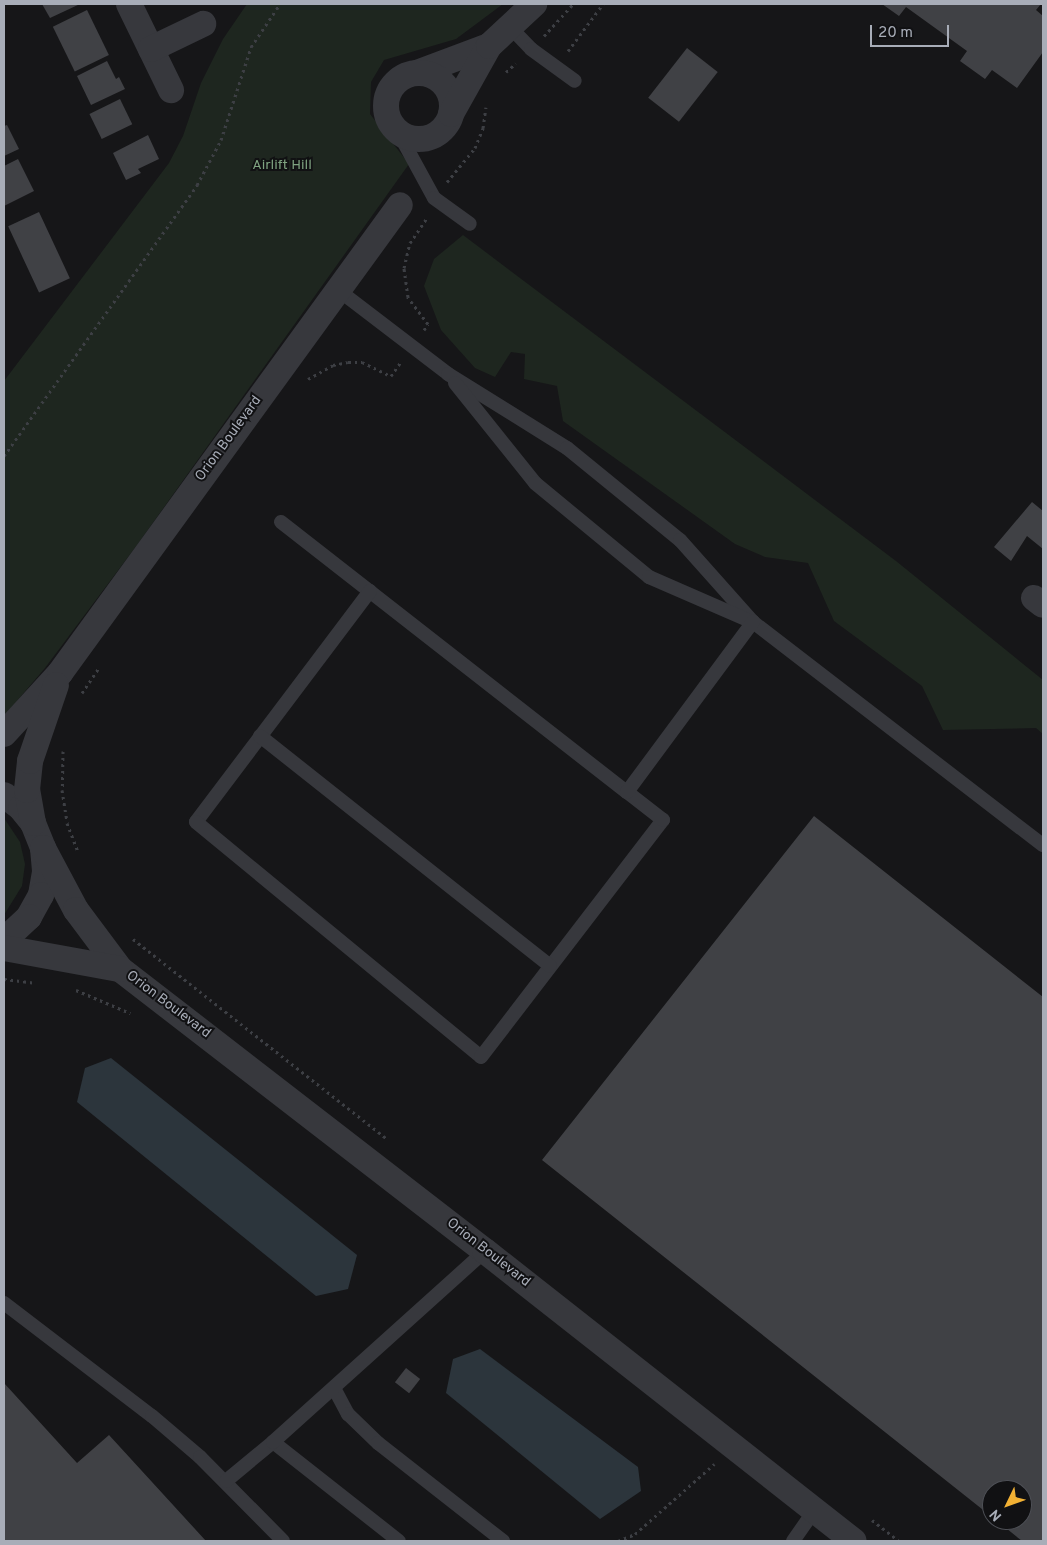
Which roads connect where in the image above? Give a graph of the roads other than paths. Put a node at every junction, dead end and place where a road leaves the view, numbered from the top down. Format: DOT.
graph roads {
  1 [pos="129,4"];
  2 [pos="534,4"];
  3 [pos="204,24"];
  4 [pos="510,28"];
  5 [pos="489,46"];
  6 [pos="151,49"];
  7 [pos="417,73"];
  8 [pos="575,81"];
  9 [pos="171,90"];
  10 [pos="451,114"];
  11 [pos="397,130"];
  12 [pos="400,205"];
  13 [pos="470,224"];
  14 [pos="337,289"];
  15 [pos="448,374"];
  16 [pos="281,522"];
  17 [pos="370,591"];
  18 [pos="753,622"];
  19 [pos="60,673"];
  20 [pos="4,734"];
  21 [pos="260,736"];
  22 [pos="627,792"];
  23 [pos="4,794"];
  24 [pos="33,823"];
  25 [pos="1043,845"];
  26 [pos="43,848"];
  27 [pos="4,940"];
  28 [pos="4,948"];
  29 [pos="550,966"];
  30 [pos="120,969"];
  31 [pos="485,1251"];
  32 [pos="4,1303"];
  33 [pos="334,1388"];
  34 [pos="273,1442"];
  35 [pos="226,1481"];
  36 [pos="815,1510"];
  37 [pos="283,1541"];
  38 [pos="399,1541"];
  39 [pos="503,1541"];
  40 [pos="793,1541"];
  41 [pos="853,1541"];
  1 -- 6 [label="street"];
  2 -- 4 [label="street"];
  3 -- 6 [label="street"];
  4 -- 5 [label="street"];
  4 -- 8 [label="lane"];
  5 -- 7 [label="street"];
  5 -- 10 [label="street"];
  6 -- 9 [label="street"];
  7 -- 10 [label="street"];
  7 -- 11 [label="street"];
  10 -- 11 [label="street"];
  11 -- 13 [label="lane"];
  12 -- 14 [label="street, Orion Boulevard"];
  14 -- 15 [label="lane"];
  14 -- 19 [label="street, Orion Boulevard"];
  15 -- 18 [label="lane"];
  15 -- 18 [label="lane"];
  16 -- 17 [label="lane"];
  17 -- 21 [label="lane"];
  17 -- 22 [label="lane"];
  18 -- 22 [label="lane"];
  18 -- 25 [label="lane"];
  19 -- 20 [label="street, Orion Boulevard"];
  19 -- 24 [label="street, Orion Boulevard"];
  21 -- 29 [label="lane"];
  21 -- 29 [label="lane"];
  22 -- 29 [label="lane"];
  23 -- 24 [label="street"];
  24 -- 26 [label="street"];
  26 -- 27 [label="street"];
  26 -- 30 [label="street, Orion Boulevard"];
  28 -- 30 [label="street, Orion Boulevard"];
  30 -- 31 [label="street, Orion Boulevard"];
  31 -- 33 [label="lane"];
  31 -- 36 [label="street, Orion Boulevard"];
  32 -- 35 [label="lane"];
  33 -- 34 [label="lane"];
  33 -- 39 [label="lane"];
  34 -- 35 [label="lane"];
  34 -- 38 [label="lane"];
  35 -- 37 [label="lane"];
  36 -- 40 [label="lane"];
  36 -- 41 [label="street, Orion Boulevard"];
}
